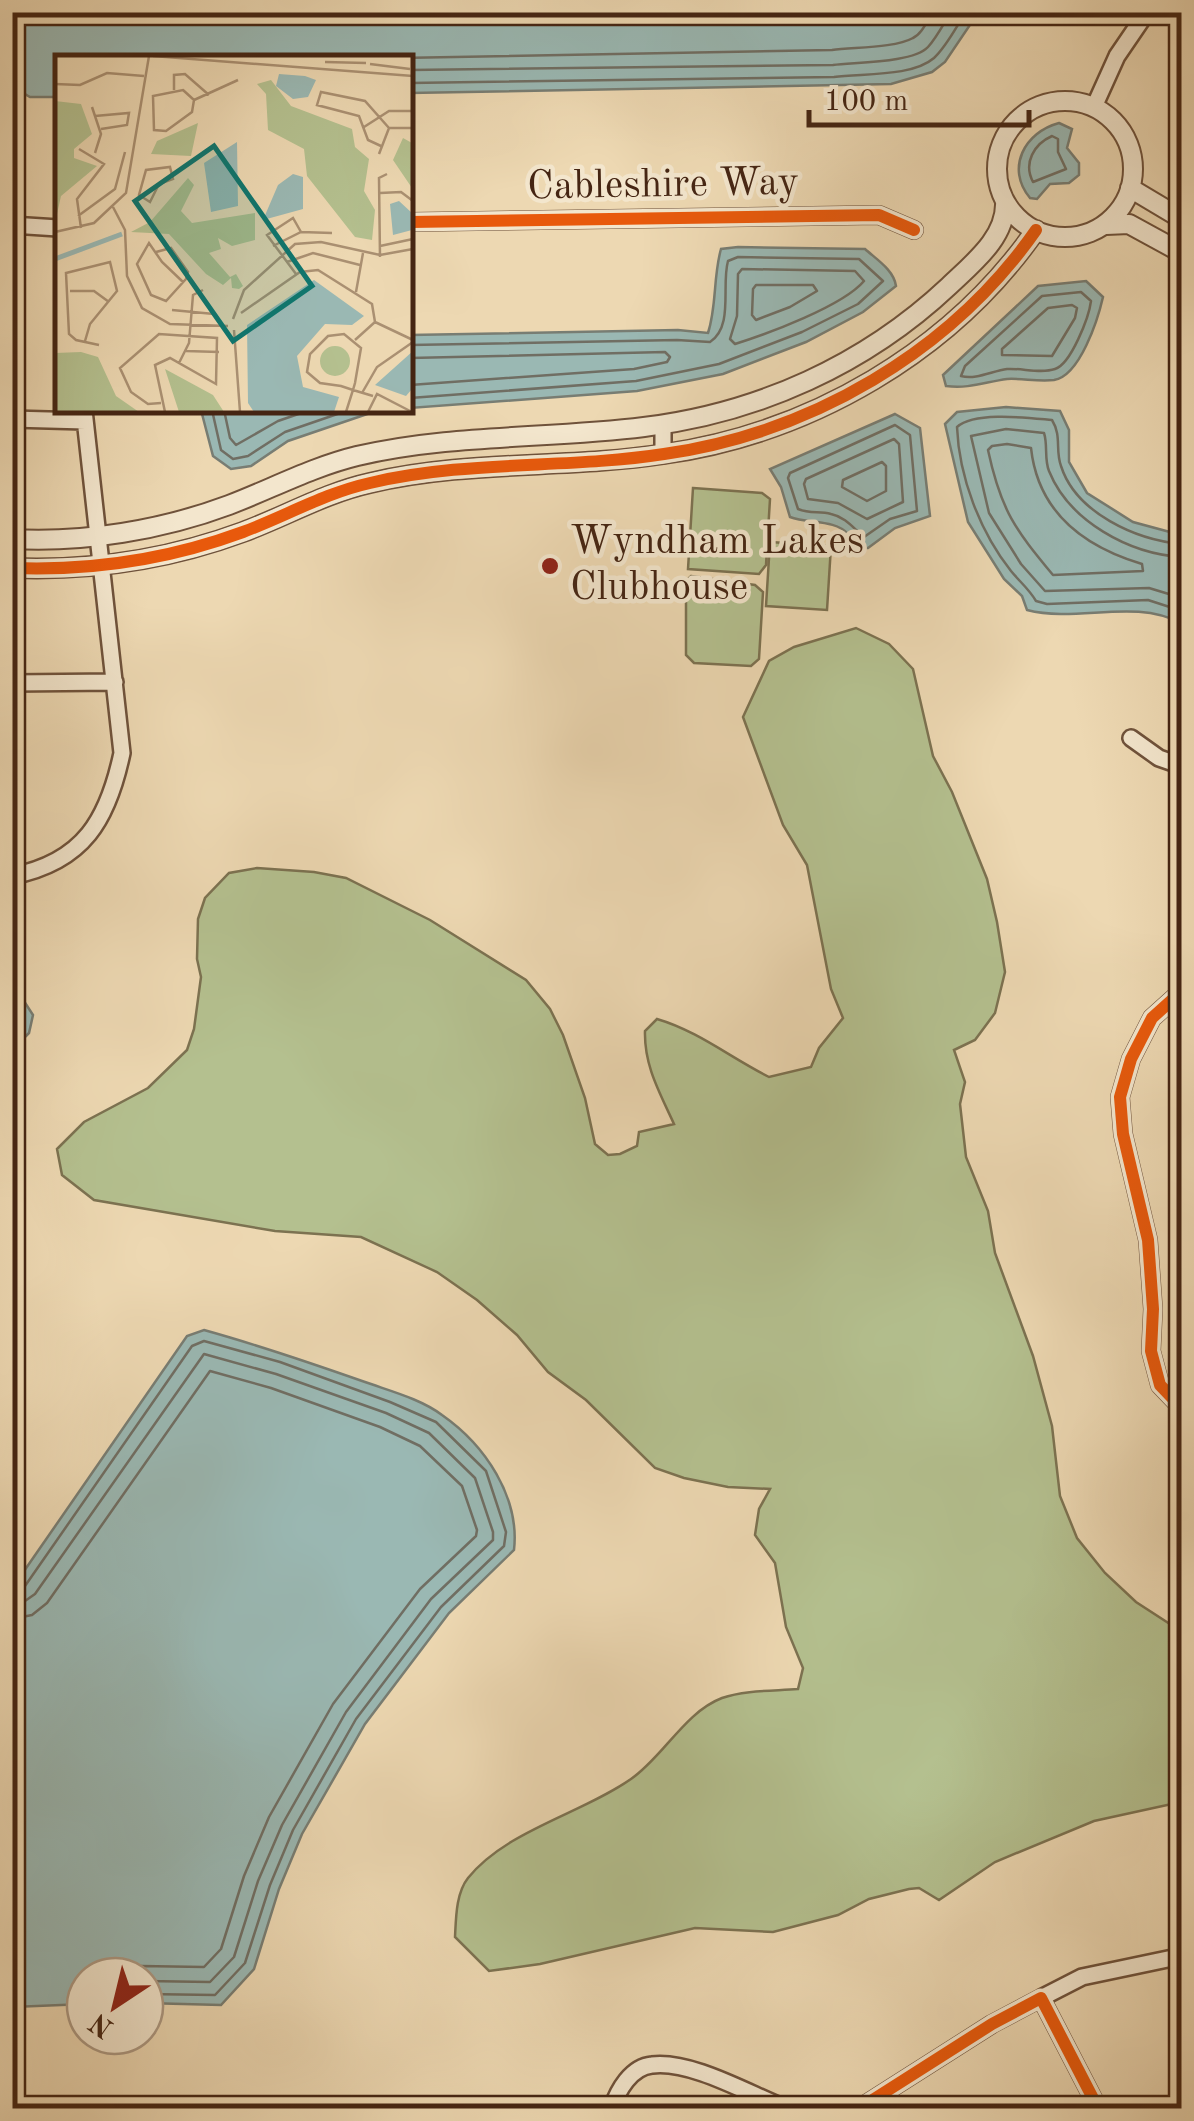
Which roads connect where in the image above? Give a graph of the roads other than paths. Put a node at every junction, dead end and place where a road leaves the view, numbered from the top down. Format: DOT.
graph roads {
  1 [pos="1147,12"];
  2 [pos="1094,108"];
  3 [pos="1130,188"];
  4 [pos="1005,201"];
  5 [pos="1182,219"];
  6 [pos="412,222"];
  7 [pos="12,224"];
  8 [pos="1106,225"];
  9 [pos="55,228"];
  10 [pos="914,230"];
  11 [pos="1036,230"];
  12 [pos="1182,253"];
  13 [pos="85,415"];
  14 [pos="12,419"];
  15 [pos="662,424"];
  16 [pos="663,454"];
  17 [pos="98,535"];
  18 [pos="12,539"];
  19 [pos="102,565"];
  20 [pos="12,568"];
  21 [pos="115,682"];
  22 [pos="12,683"];
  23 [pos="1131,738"];
  24 [pos="1182,766"];
  25 [pos="12,876"];
  26 [pos="1182,991"];
  27 [pos="1182,1408"];
  28 [pos="1182,1956"];
  29 [pos="1041,1998"];
  30 [pos="612,2108"];
  31 [pos="785,2108"];
  32 [pos="860,2108"];
  33 [pos="1098,2108"];
  1 -- 2 [label="street"];
  2 -- 3 [label="street"];
  2 -- 4 [label="street"];
  3 -- 5 [label="street"];
  3 -- 8 [label="street"];
  4 -- 11 [label="street"];
  4 -- 15 [label="street"];
  6 -- 10 [label="street, Cableshire Way"];
  7 -- 9 [label="street"];
  8 -- 11 [label="street"];
  8 -- 12 [label="street"];
  11 -- 16 [label="street"];
  13 -- 14 [label="street"];
  13 -- 17 [label="street"];
  15 -- 16 [label="street"];
  15 -- 17 [label="street"];
  16 -- 19 [label="street"];
  17 -- 18 [label="street"];
  17 -- 19 [label="street"];
  19 -- 20 [label="street"];
  19 -- 21 [label="street"];
  21 -- 22 [label="street"];
  21 -- 25 [label="street"];
  23 -- 24 [label="street"];
  26 -- 27 [label="street"];
  28 -- 29 [label="street"];
  29 -- 32 [label="street"];
  29 -- 33 [label="street"];
  30 -- 31 [label="street"];
}
